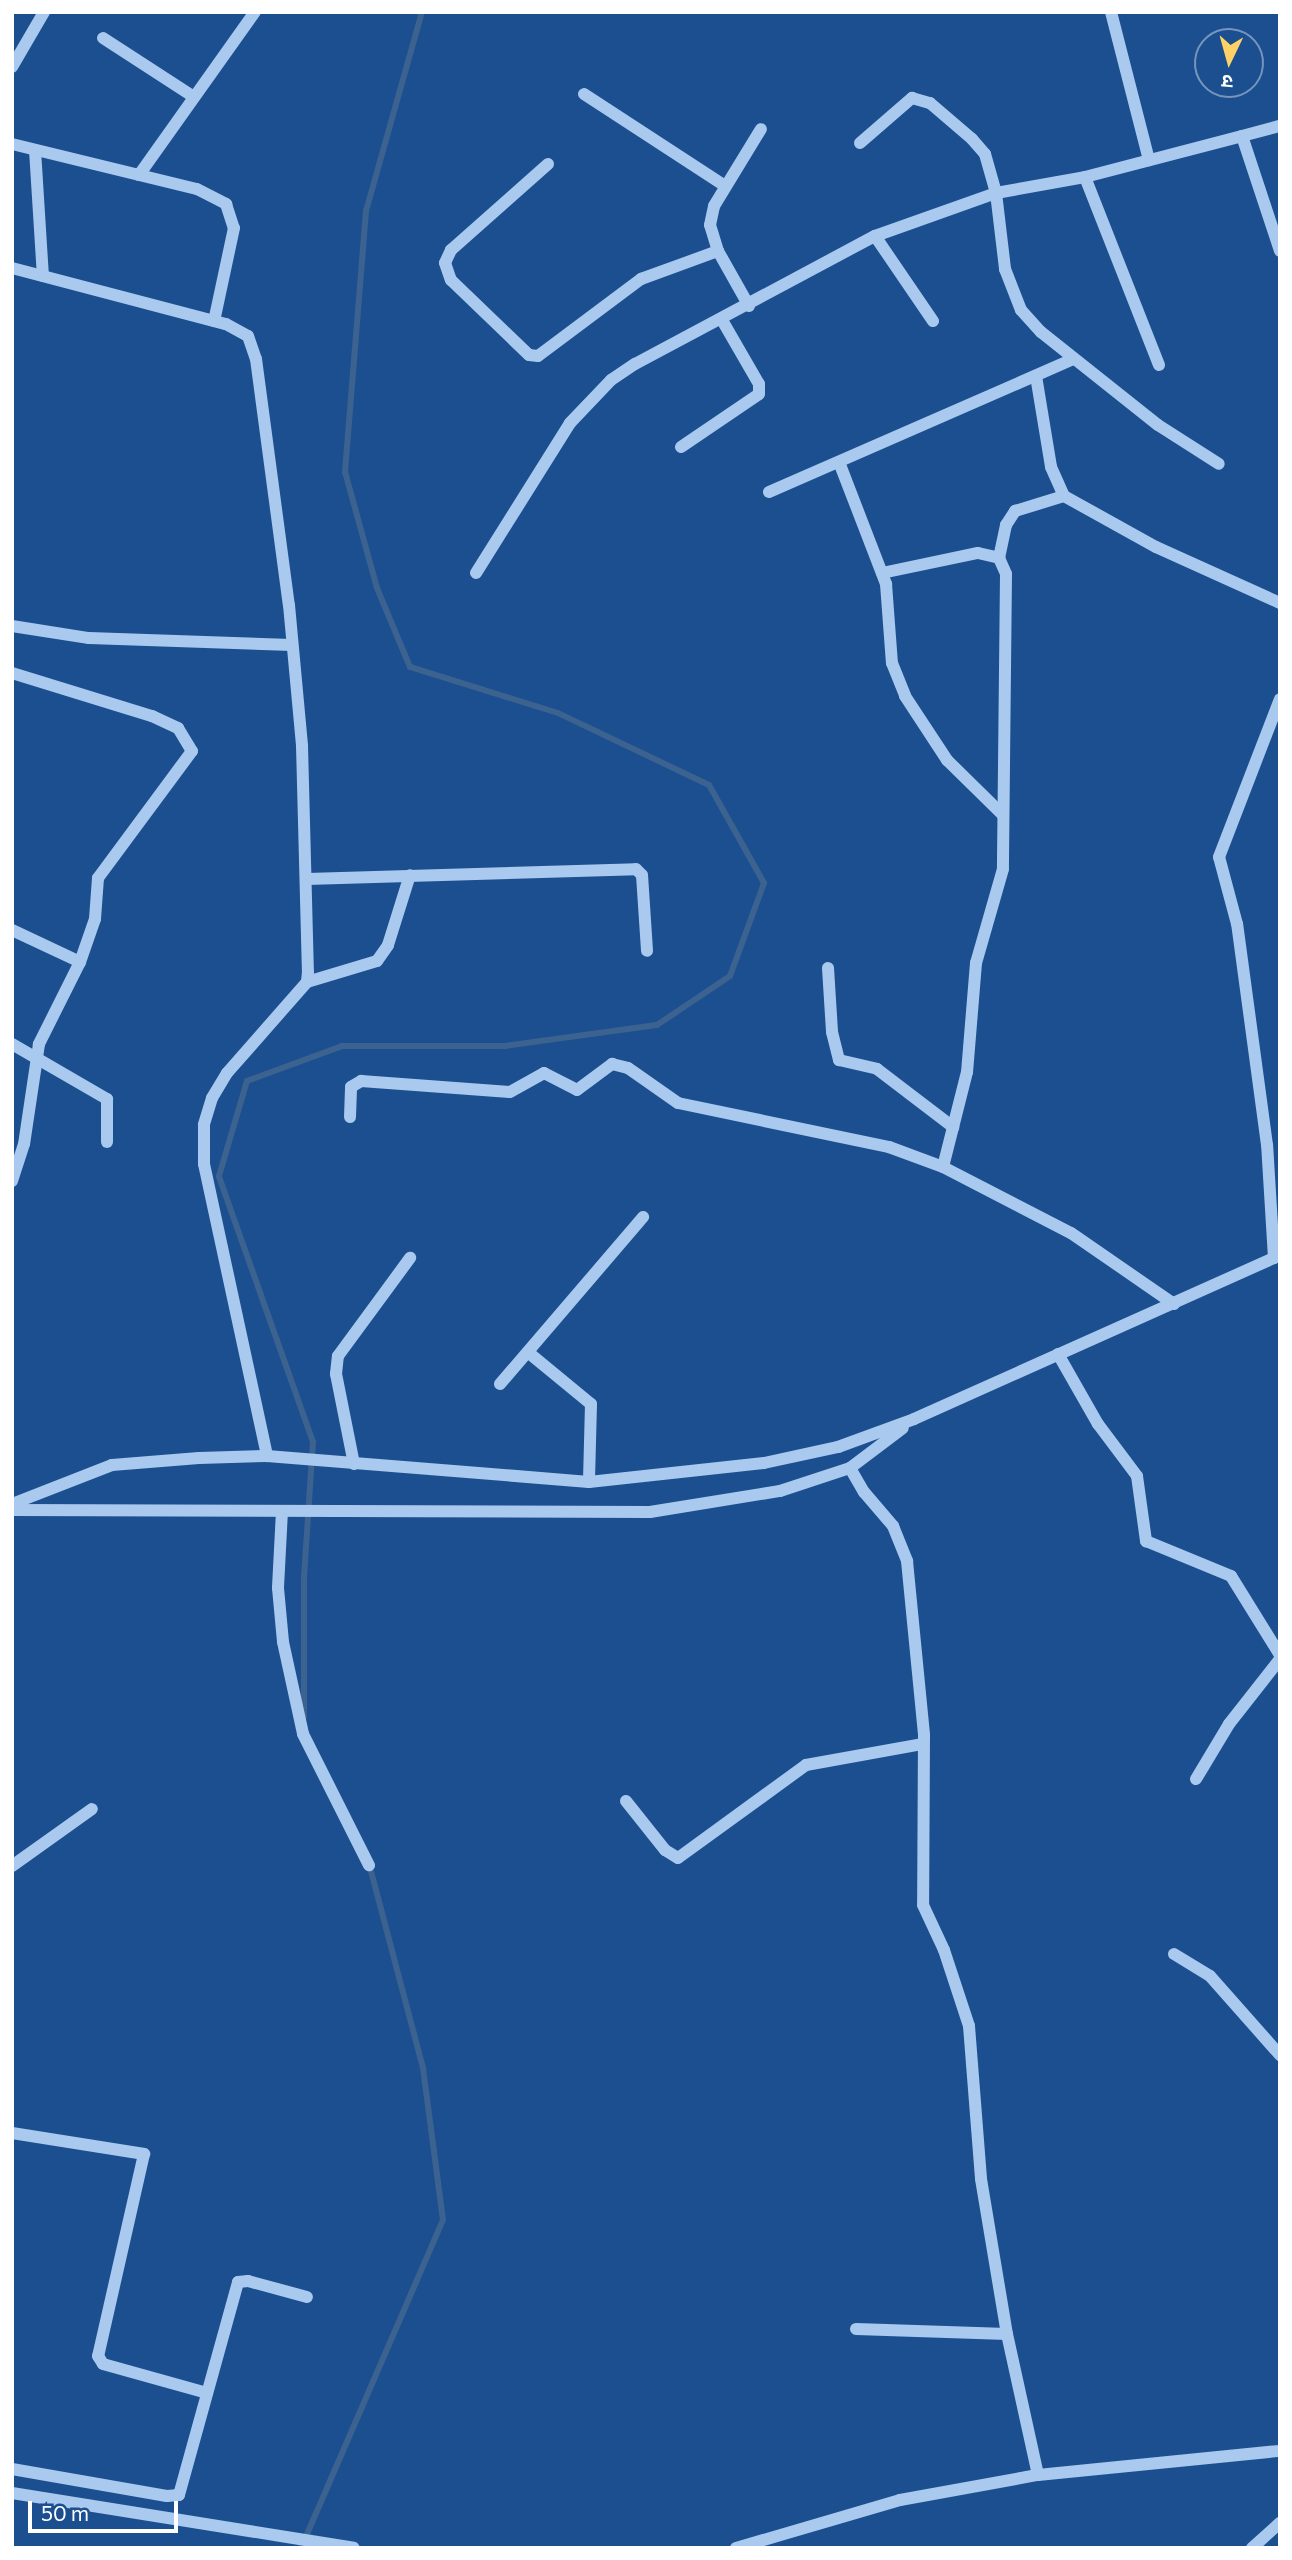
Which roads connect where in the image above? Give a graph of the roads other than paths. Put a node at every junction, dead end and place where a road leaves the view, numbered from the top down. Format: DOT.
graph roads {
  1 [pos="44,12"];
  2 [pos="255,12"];
  3 [pos="1111,12"];
  4 [pos="103,38"];
  5 [pos="12,67"];
  6 [pos="584,94"];
  7 [pos="194,97"];
  8 [pos="1280,126"];
  9 [pos="761,129"];
  10 [pos="1242,136"];
  11 [pos="860,143"];
  12 [pos="12,144"];
  13 [pos="34,150"];
  14 [pos="1149,160"];
  15 [pos="548,164"];
  16 [pos="139,175"];
  17 [pos="1085,177"];
  18 [pos="725,186"];
  19 [pos="996,193"];
  20 [pos="875,236"];
  21 [pos="718,251"];
  22 [pos="1280,251"];
  23 [pos="12,268"];
  24 [pos="43,276"];
  25 [pos="749,306"];
  26 [pos="722,320"];
  27 [pos="215,321"];
  28 [pos="933,321"];
  29 [pos="1073,359"];
  30 [pos="1160,365"];
  31 [pos="1036,376"];
  32 [pos="681,447"];
  33 [pos="839,462"];
  34 [pos="1219,464"];
  35 [pos="769,492"];
  36 [pos="1064,496"];
  37 [pos="999,558"];
  38 [pos="476,573"];
  39 [pos="881,573"];
  40 [pos="1280,603"];
  41 [pos="12,626"];
  42 [pos="292,645"];
  43 [pos="12,673"];
  44 [pos="1280,699"];
  45 [pos="1002,814"];
  46 [pos="410,875"];
  47 [pos="307,879"];
  48 [pos="12,930"];
  49 [pos="646,951"];
  50 [pos="80,962"];
  51 [pos="828,968"];
  52 [pos="307,982"];
  53 [pos="12,1044"];
  54 [pos="37,1059"];
  55 [pos="350,1117"];
  56 [pos="953,1127"];
  57 [pos="1280,1139"];
  58 [pos="107,1142"];
  59 [pos="1267,1144"];
  60 [pos="943,1167"];
  61 [pos="12,1181"];
  62 [pos="643,1217"];
  63 [pos="1277,1256"];
  64 [pos="410,1258"];
  65 [pos="1174,1304"];
  66 [pos="529,1353"];
  67 [pos="1058,1354"];
  68 [pos="500,1384"];
  69 [pos="914,1419"];
  70 [pos="267,1456"];
  71 [pos="354,1464"];
  72 [pos="850,1468"];
  73 [pos="589,1482"];
  74 [pos="12,1504"];
  75 [pos="12,1510"];
  76 [pos="288,1511"];
  77 [pos="1280,1657"];
  78 [pos="923,1744"];
  79 [pos="1196,1779"];
  80 [pos="626,1801"];
  81 [pos="92,1810"];
  82 [pos="369,1865"];
  83 [pos="12,1866"];
  84 [pos="1174,1954"];
  85 [pos="1280,2055"];
  86 [pos="12,2133"];
  87 [pos="307,2297"];
  88 [pos="856,2329"];
  89 [pos="1007,2334"];
  90 [pos="207,2393"];
  91 [pos="1280,2451"];
  92 [pos="12,2469"];
  93 [pos="1038,2475"];
  94 [pos="12,2493"];
  95 [pos="1280,2523"];
  96 [pos="354,2548"];
  97 [pos="736,2548"];
  98 [pos="1252,2548"];
  1 -- 5 [label="street"];
  2 -- 7 [label="street"];
  3 -- 14 [label="street"];
  4 -- 7 [label="street"];
  6 -- 18 [label="street"];
  7 -- 16 [label="street"];
  8 -- 10 [label="street"];
  9 -- 18 [label="street"];
  10 -- 14 [label="street"];
  10 -- 22 [label="street"];
  11 -- 19 [label="street"];
  12 -- 13 [label="street"];
  13 -- 16 [label="street"];
  13 -- 24 [label="street"];
  14 -- 17 [label="street"];
  15 -- 21 [label="street"];
  16 -- 27 [label="street"];
  17 -- 19 [label="street"];
  17 -- 30 [label="street"];
  18 -- 21 [label="street"];
  19 -- 20 [label="street"];
  19 -- 29 [label="street"];
  20 -- 25 [label="street"];
  20 -- 28 [label="street"];
  21 -- 25 [label="street"];
  23 -- 24 [label="street"];
  24 -- 27 [label="street"];
  25 -- 26 [label="street"];
  26 -- 32 [label="street"];
  26 -- 38 [label="street"];
  27 -- 42 [label="street"];
  29 -- 31 [label="street"];
  29 -- 34 [label="street"];
  31 -- 33 [label="street"];
  31 -- 36 [label="street"];
  33 -- 35 [label="street"];
  33 -- 39 [label="street"];
  36 -- 37 [label="street"];
  36 -- 40 [label="street"];
  37 -- 39 [label="street"];
  37 -- 45 [label="street"];
  39 -- 45 [label="street"];
  41 -- 42 [label="street"];
  42 -- 47 [label="street"];
  43 -- 50 [label="street"];
  44 -- 59 [label="street"];
  45 -- 56 [label="street"];
  46 -- 47 [label="street"];
  46 -- 49 [label="street"];
  46 -- 52 [label="street"];
  47 -- 52 [label="street"];
  48 -- 50 [label="street"];
  50 -- 54 [label="street"];
  51 -- 56 [label="street"];
  52 -- 70 [label="street"];
  53 -- 54 [label="street"];
  54 -- 58 [label="street"];
  54 -- 61 [label="street"];
  55 -- 60 [label="street"];
  56 -- 60 [label="street"];
  57 -- 59 [label="street"];
  59 -- 63 [label="street"];
  60 -- 65 [label="street"];
  62 -- 66 [label="street"];
  63 -- 65 [label="street"];
  64 -- 71 [label="street"];
  65 -- 67 [label="street"];
  66 -- 68 [label="street"];
  66 -- 73 [label="street"];
  67 -- 69 [label="street"];
  67 -- 77 [label="street"];
  69 -- 72 [label="street"];
  69 -- 73 [label="street"];
  70 -- 71 [label="street"];
  70 -- 74 [label="street"];
  71 -- 73 [label="street"];
  72 -- 76 [label="street"];
  72 -- 78 [label="street"];
  75 -- 76 [label="street"];
  76 -- 82 [label="street"];
  77 -- 79 [label="street"];
  78 -- 80 [label="street"];
  78 -- 89 [label="street"];
  81 -- 83 [label="street"];
  84 -- 85 [label="street"];
  86 -- 90 [label="street"];
  87 -- 90 [label="street"];
  88 -- 89 [label="street"];
  89 -- 93 [label="street"];
  90 -- 92 [label="street"];
  91 -- 93 [label="street"];
  93 -- 97 [label="street"];
  94 -- 96 [label="street"];
  95 -- 98 [label="street"];
}
